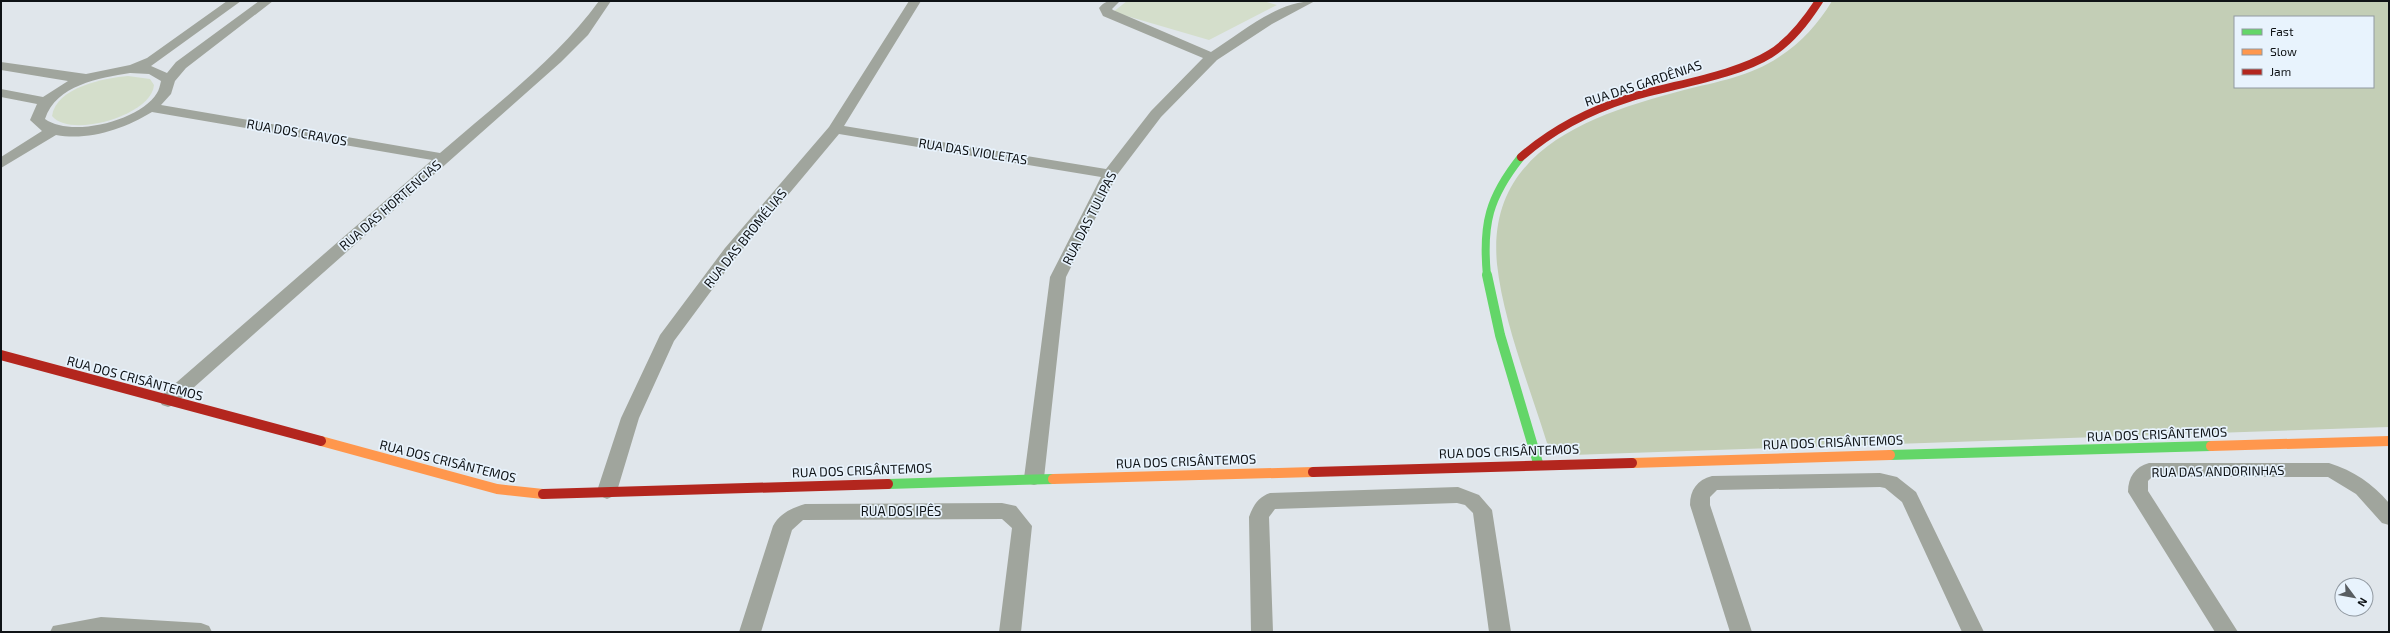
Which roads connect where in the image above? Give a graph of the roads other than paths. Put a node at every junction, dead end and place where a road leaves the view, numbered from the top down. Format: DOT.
graph roads {
  1 [pos="235,1"];
  2 [pos="267,1"];
  3 [pos="604,1"];
  4 [pos="915,1"];
  5 [pos="1114,1"];
  6 [pos="1279,1"];
  7 [pos="1819,1"];
  8 [pos="1302,4"];
  9 [pos="1212,57"];
  10 [pos="1,66"];
  11 [pos="130,69"];
  12 [pos="88,78"];
  13 [pos="168,80"];
  14 [pos="1,93"];
  15 [pos="45,102"];
  16 [pos="150,108"];
  17 [pos="835,129"];
  18 [pos="52,131"];
  19 [pos="444,158"];
  20 [pos="1,164"];
  21 [pos="1110,174"];
  22 [pos="1,355"];
  23 [pos="168,400"];
  24 [pos="2389,441"];
  25 [pos="1538,463"];
  26 [pos="1034,478"];
  27 [pos="607,491"];
  28 [pos="2389,517"];
  29 [pos="61,632"];
  30 [pos="201,632"];
  31 [pos="750,632"];
  32 [pos="1010,632"];
  33 [pos="1262,632"];
  34 [pos="1500,632"];
  35 [pos="1742,632"];
  36 [pos="1973,632"];
  37 [pos="2226,632"];
  1 -- 11 [label="street"];
  2 -- 13 [label="street"];
  3 -- 19 [label="street, RUA DAS HORTENCIAS"];
  4 -- 17 [label="street, RUA DAS BROMÉLIAS"];
  5 -- 9 [label="street"];
  6 -- 8 [label="street"];
  7 -- 25 [label="street, RUA DAS GARDÊNIAS"];
  8 -- 9 [label="street, RUA DAS TULIPAS"];
  9 -- 21 [label="street, RUA DAS TULIPAS"];
  10 -- 12 [label="street"];
  11 -- 12 [label="street"];
  11 -- 13 [label="street"];
  12 -- 15 [label="street"];
  13 -- 16 [label="street"];
  14 -- 15 [label="street"];
  15 -- 18 [label="street"];
  16 -- 18 [label="street"];
  16 -- 19 [label="street, RUA DOS CRAVOS"];
  17 -- 21 [label="street, RUA DAS VIOLETAS"];
  17 -- 27 [label="street, RUA DAS BROMÉLIAS"];
  18 -- 20 [label="street"];
  19 -- 23 [label="street, RUA DAS HORTENCIAS"];
  21 -- 26 [label="street, RUA DAS TULIPAS"];
  22 -- 23 [label="street, RUA DOS CRISÂNTEMOS"];
  23 -- 27 [label="street, RUA DOS CRISÂNTEMOS"];
  24 -- 25 [label="street, RUA DOS CRISÂNTEMOS"];
  25 -- 26 [label="street, RUA DOS CRISÂNTEMOS"];
  26 -- 27 [label="street, RUA DOS CRISÂNTEMOS"];
  28 -- 37 [label="street, RUA DAS ANDORINHAS"];
  29 -- 30 [label="street"];
  31 -- 32 [label="street, RUA DOS IPÊS"];
  33 -- 34 [label="street"];
  35 -- 36 [label="street"];
}
